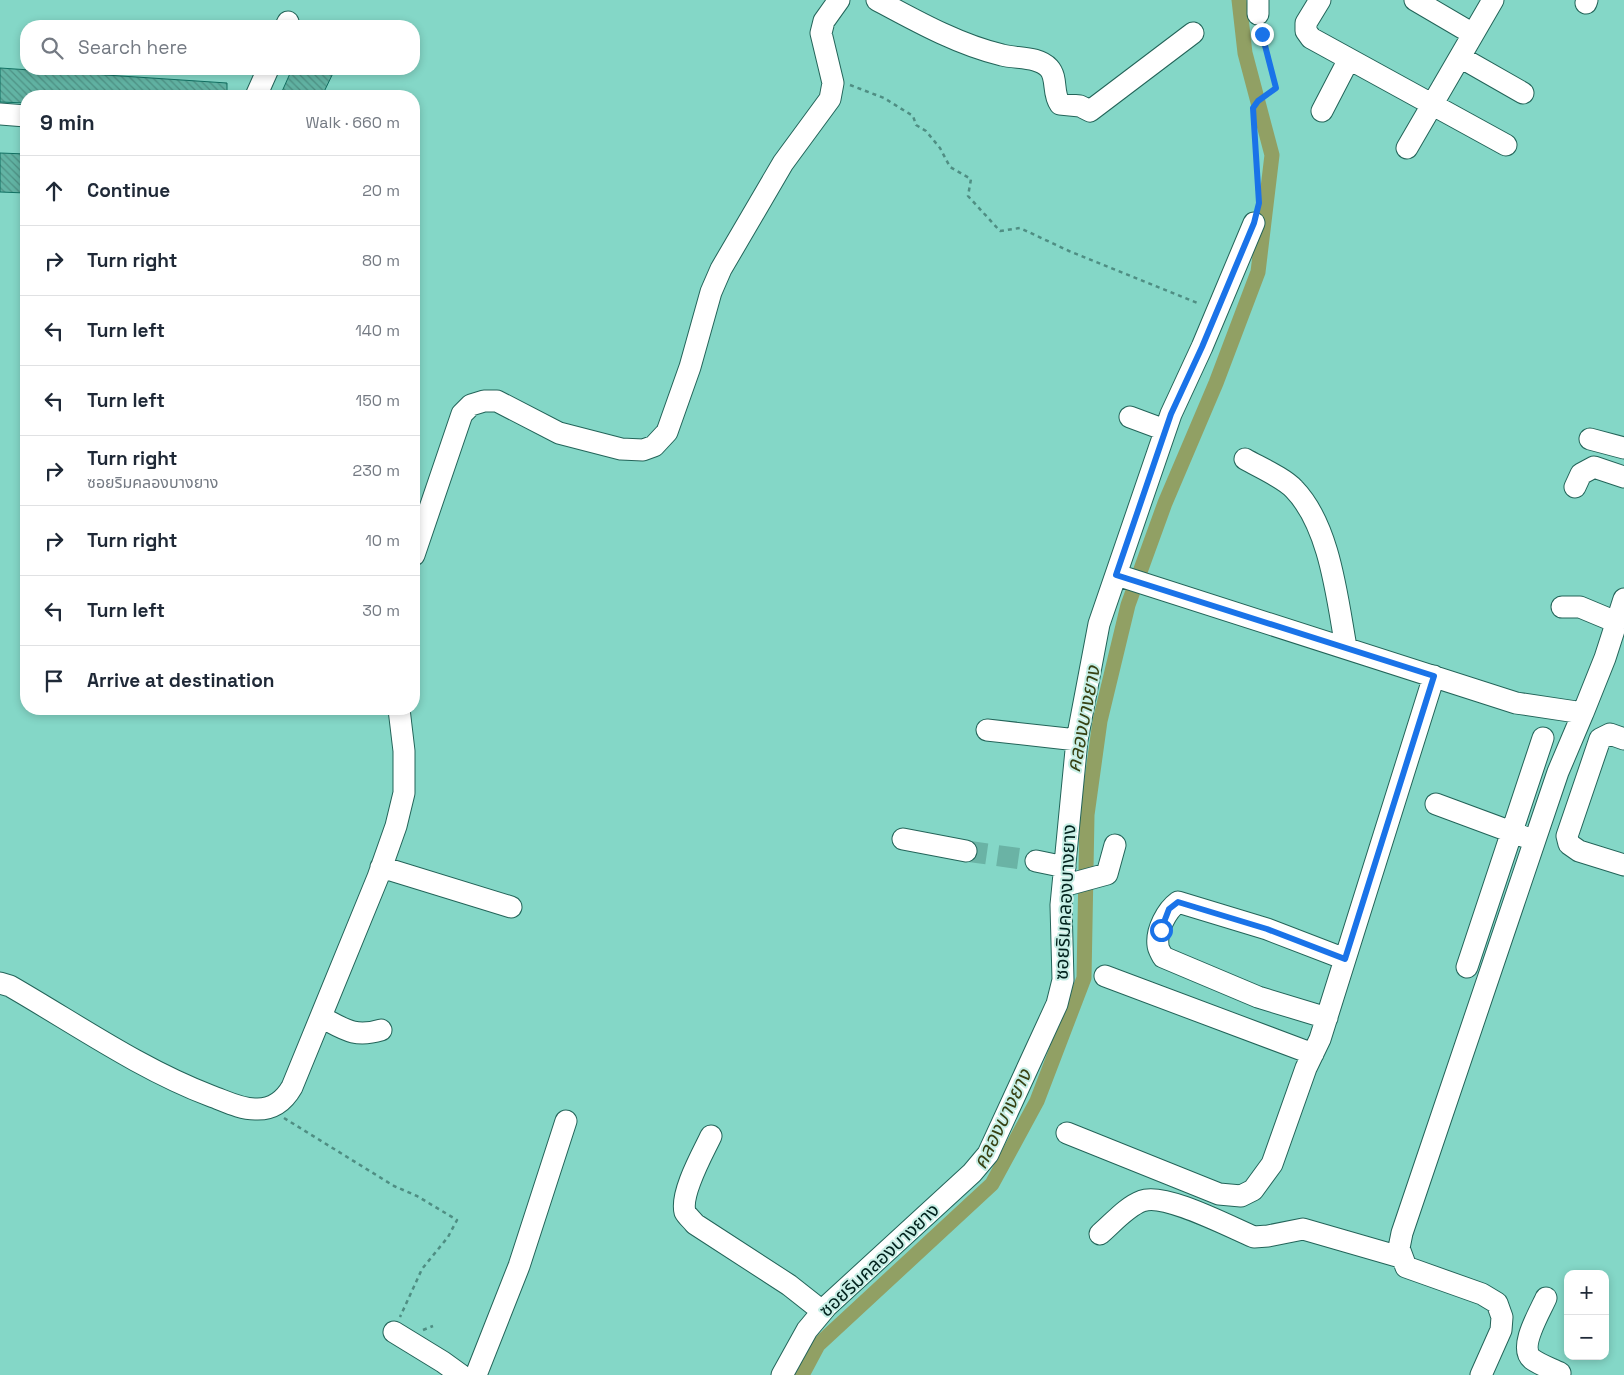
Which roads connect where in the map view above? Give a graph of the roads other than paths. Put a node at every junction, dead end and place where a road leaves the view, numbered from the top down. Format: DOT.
graph roads {
  1 [pos="839,0"];
  2 [pos="877,0"];
  3 [pos="1320,0"];
  4 [pos="1415,0"];
  5 [pos="1493,0"];
  6 [pos="1193,33"];
  7 [pos="1473,34"];
  8 [pos="1460,57"];
  9 [pos="1349,59"];
  10 [pos="265,75"];
  11 [pos="259,90"];
  12 [pos="1523,93"];
  13 [pos="1433,105"];
  14 [pos="1322,111"];
  15 [pos="0,114"];
  16 [pos="20,116"];
  17 [pos="1506,145"];
  18 [pos="1407,148"];
  19 [pos="1254,223"];
  20 [pos="1130,416"];
  21 [pos="1165,430"];
  22 [pos="1590,439"];
  23 [pos="1624,448"];
  24 [pos="1245,459"];
  25 [pos="1624,476"];
  26 [pos="1574,487"];
  27 [pos="420,537"];
  28 [pos="1121,576"];
  29 [pos="1624,599"];
  30 [pos="1562,607"];
  31 [pos="1616,622"];
  32 [pos="1346,647"];
  33 [pos="1434,676"];
  34 [pos="1583,713"];
  35 [pos="400,715"];
  36 [pos="986,730"];
  37 [pos="1543,738"];
  38 [pos="1624,739"];
  39 [pos="1077,740"];
  40 [pos="1436,804"];
  41 [pos="1512,832"];
  42 [pos="903,839"];
  43 [pos="1535,840"];
  44 [pos="1115,845"];
  45 [pos="966,850"];
  46 [pos="1036,861"];
  47 [pos="1624,865"];
  48 [pos="381,867"];
  49 [pos="1069,879"];
  50 [pos="511,907"];
  51 [pos="1345,959"];
  52 [pos="1467,967"];
  53 [pos="1105,976"];
  54 [pos="0,982"];
  55 [pos="321,1017"];
  56 [pos="1327,1018"];
  57 [pos="381,1030"];
  58 [pos="1317,1046"];
  59 [pos="566,1121"];
  60 [pos="1067,1133"];
  61 [pos="711,1136"];
  62 [pos="1100,1234"];
  63 [pos="1400,1257"];
  64 [pos="1546,1298"];
  65 [pos="822,1311"];
  66 [pos="394,1332"];
  67 [pos="1560,1373"];
  68 [pos="461,1375"];
  69 [pos="476,1375"];
  70 [pos="782,1375"];
  71 [pos="1481,1375"];
  1 -- 27 [label="street"];
  2 -- 6 [label="street"];
  3 -- 9 [label="street"];
  4 -- 7 [label="street"];
  5 -- 7 [label="street"];
  7 -- 8 [label="street"];
  8 -- 12 [label="street"];
  8 -- 13 [label="street"];
  9 -- 13 [label="street"];
  9 -- 14 [label="street"];
  10 -- 11 [label="street"];
  13 -- 17 [label="street"];
  13 -- 18 [label="street"];
  15 -- 16 [label="street"];
  19 -- 21 [label="street, ซอยริมคลองบางยาง"];
  20 -- 21 [label="street"];
  21 -- 28 [label="street, ซอยริมคลองบางยาง"];
  22 -- 23 [label="street"];
  24 -- 32 [label="street"];
  25 -- 26 [label="street"];
  28 -- 32 [label="street"];
  28 -- 39 [label="street, ซอยริมคลองบางยาง"];
  29 -- 31 [label="street"];
  30 -- 31 [label="street"];
  31 -- 34 [label="street"];
  32 -- 33 [label="street"];
  33 -- 34 [label="street"];
  33 -- 51 [label="street"];
  34 -- 43 [label="street"];
  35 -- 48 [label="street"];
  36 -- 39 [label="street"];
  37 -- 41 [label="street"];
  38 -- 47 [label="street"];
  39 -- 49 [label="street, ซอยริมคลองบางยาง"];
  40 -- 41 [label="street"];
  41 -- 43 [label="street"];
  41 -- 52 [label="street"];
  42 -- 45 [label="street"];
  43 -- 63 [label="street"];
  44 -- 49 [label="street"];
  46 -- 49 [label="street"];
  48 -- 50 [label="street"];
  48 -- 55 [label="street"];
  49 -- 65 [label="street, ซอยริมคลองบางยาง"];
  51 -- 56 [label="street"];
  51 -- 56 [label="street"];
  53 -- 58 [label="street"];
  54 -- 55 [label="street"];
  55 -- 57 [label="street"];
  56 -- 58 [label="street"];
  58 -- 60 [label="street"];
  59 -- 69 [label="street"];
  61 -- 65 [label="street"];
  62 -- 63 [label="street"];
  63 -- 71 [label="street"];
  64 -- 67 [label="street"];
  65 -- 70 [label="street, ซอยริมคลองบางยาง"];
  66 -- 68 [label="street"];
}
